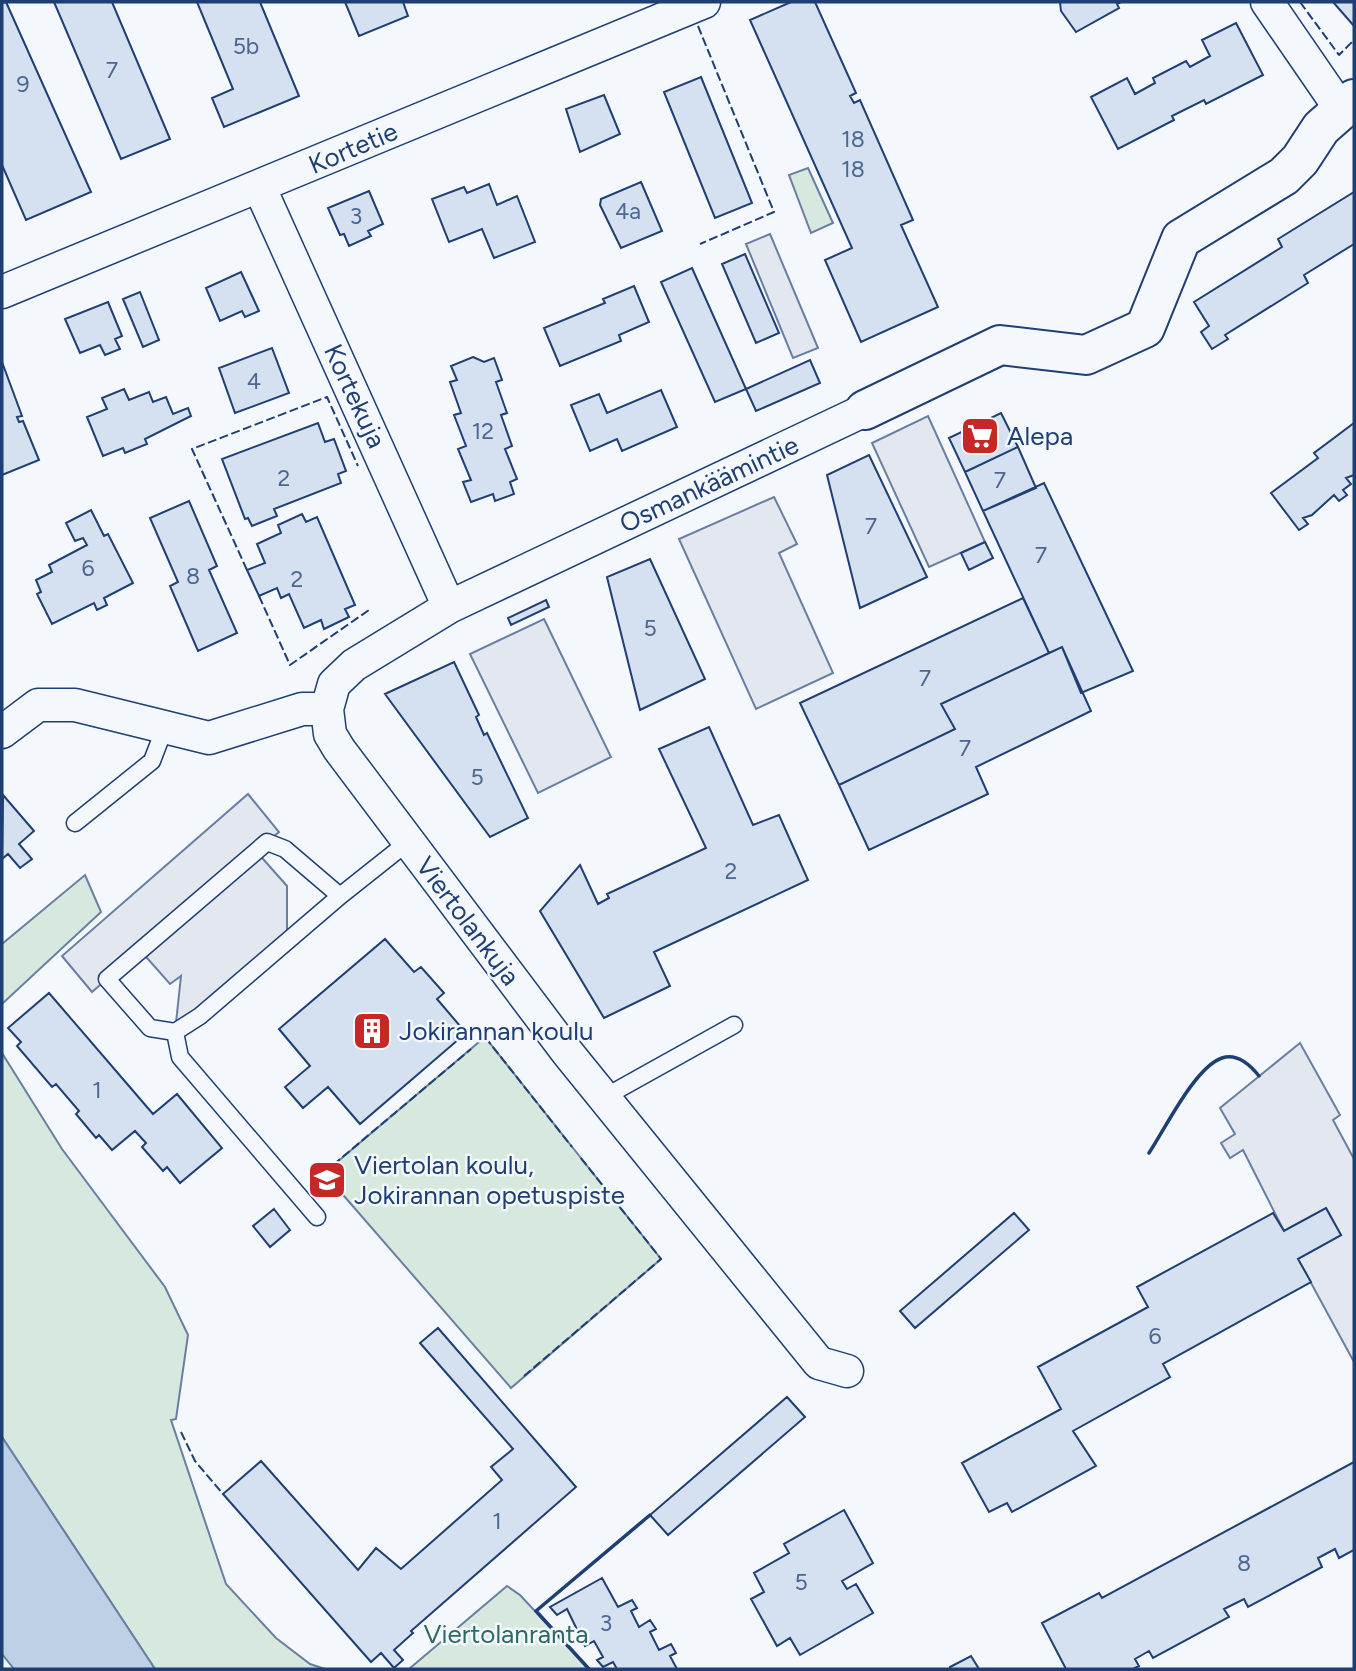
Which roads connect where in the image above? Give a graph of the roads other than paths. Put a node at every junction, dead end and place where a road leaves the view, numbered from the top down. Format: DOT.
graph roads {
  1 [pos="704,2"];
  2 [pos="1267,2"];
  3 [pos="1348,105"];
  4 [pos="259,186"];
  5 [pos="2,292"];
  6 [pos="865,410"];
  7 [pos="449,607"];
  8 [pos="327,709"];
  9 [pos="165,727"];
  10 [pos="2,732"];
  11 [pos="75,823"];
  12 [pos="408,842"];
  13 [pos="340,896"];
  14 [pos="734,1025"];
  15 [pos="175,1032"];
  16 [pos="603,1098"];
  17 [pos="317,1217"];
  18 [pos="847,1371"];
  1 -- 4 [label="street, Kortetie"];
  2 -- 3 [label="street"];
  3 -- 6 [label="street, Osmankäämintie"];
  4 -- 5 [label="street, Kortetie"];
  4 -- 7 [label="street, Kortekuja"];
  6 -- 7 [label="street, Osmankäämintie"];
  7 -- 8 [label="street, Osmankäämintie"];
  8 -- 9 [label="street"];
  8 -- 12 [label="street, Viertolankuja"];
  9 -- 10 [label="street"];
  9 -- 11 [label="lane"];
  12 -- 13 [label="lane"];
  12 -- 16 [label="street, Viertolankuja"];
  13 -- 15 [label="lane"];
  13 -- 15 [label="lane"];
  14 -- 16 [label="lane"];
  15 -- 17 [label="lane"];
  16 -- 18 [label="street, Viertolankuja"];
}
